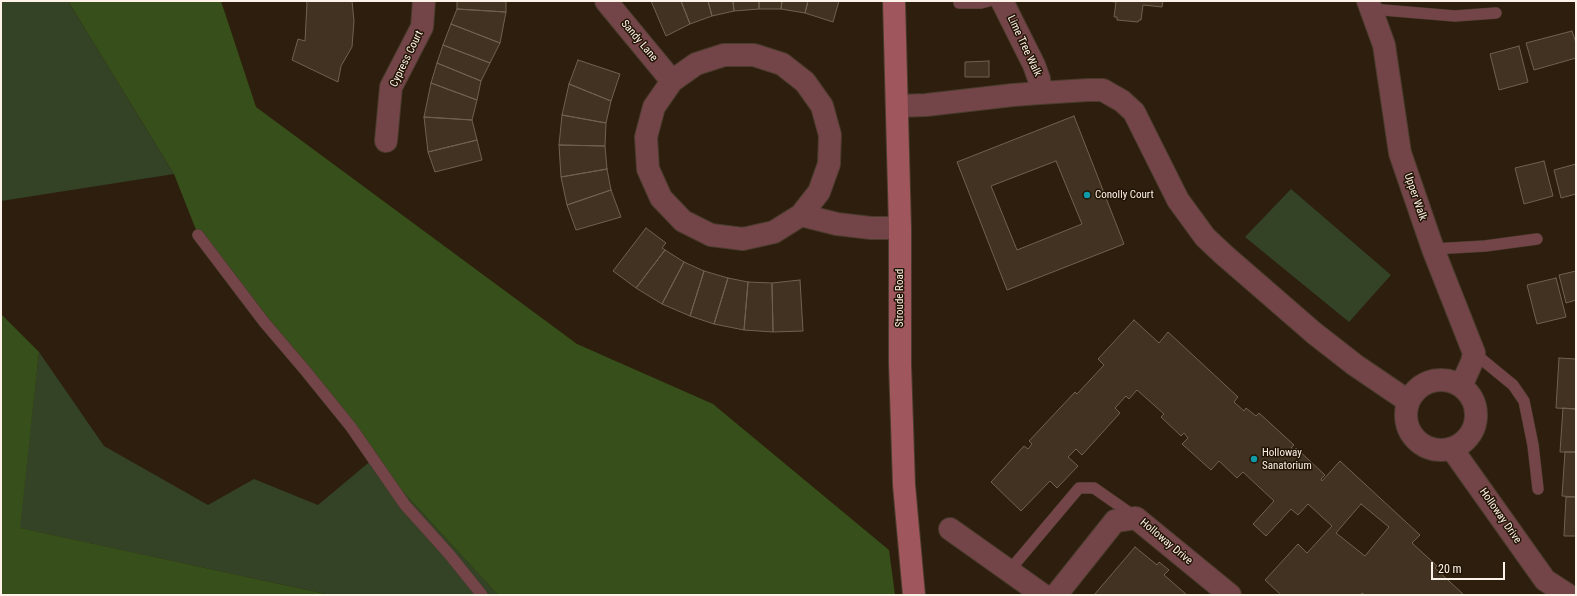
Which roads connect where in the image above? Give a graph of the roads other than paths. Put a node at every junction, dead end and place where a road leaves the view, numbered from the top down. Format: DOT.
graph roads {
  1 [pos="424,1"];
  2 [pos="606,1"];
  3 [pos="894,1"];
  4 [pos="989,1"];
  5 [pos="1002,1"];
  6 [pos="959,3"];
  7 [pos="1370,5"];
  8 [pos="1496,13"];
  9 [pos="672,81"];
  10 [pos="1040,93"];
  11 [pos="898,106"];
  12 [pos="386,141"];
  13 [pos="800,215"];
  14 [pos="900,228"];
  15 [pos="198,235"];
  16 [pos="1536,238"];
  17 [pos="1433,249"];
  18 [pos="1474,353"];
  19 [pos="1462,386"];
  20 [pos="1408,401"];
  21 [pos="1452,449"];
  22 [pos="1538,489"];
  23 [pos="1136,518"];
  24 [pos="950,529"];
  25 [pos="1008,571"];
  26 [pos="482,595"];
  27 [pos="914,595"];
  28 [pos="1043,595"];
  29 [pos="1056,595"];
  30 [pos="1230,595"];
  31 [pos="1568,595"];
  1 -- 12 [label="street, Cypress Court"];
  2 -- 9 [label="street, Sandy Lane"];
  3 -- 11 [label="street, Stroude Road"];
  4 -- 6 [label="lane"];
  5 -- 10 [label="street, Lime Tree Walk"];
  7 -- 8 [label="lane"];
  7 -- 17 [label="street, Upper Walk"];
  9 -- 13 [label="street"];
  9 -- 13 [label="street"];
  10 -- 11 [label="street"];
  10 -- 20 [label="street"];
  11 -- 14 [label="street, Stroude Road"];
  13 -- 14 [label="street"];
  14 -- 27 [label="street, Stroude Road"];
  15 -- 26 [label="lane"];
  16 -- 17 [label="lane"];
  17 -- 18 [label="street, Upper Walk"];
  18 -- 19 [label="street"];
  18 -- 22 [label="lane"];
  19 -- 20 [label="street"];
  19 -- 21 [label="street"];
  20 -- 21 [label="street"];
  21 -- 31 [label="street, Holloway Drive"];
  23 -- 25 [label="lane"];
  23 -- 29 [label="street, Holloway Drive"];
  23 -- 30 [label="street, Holloway Drive"];
  24 -- 25 [label="street"];
  25 -- 28 [label="street"];
}
